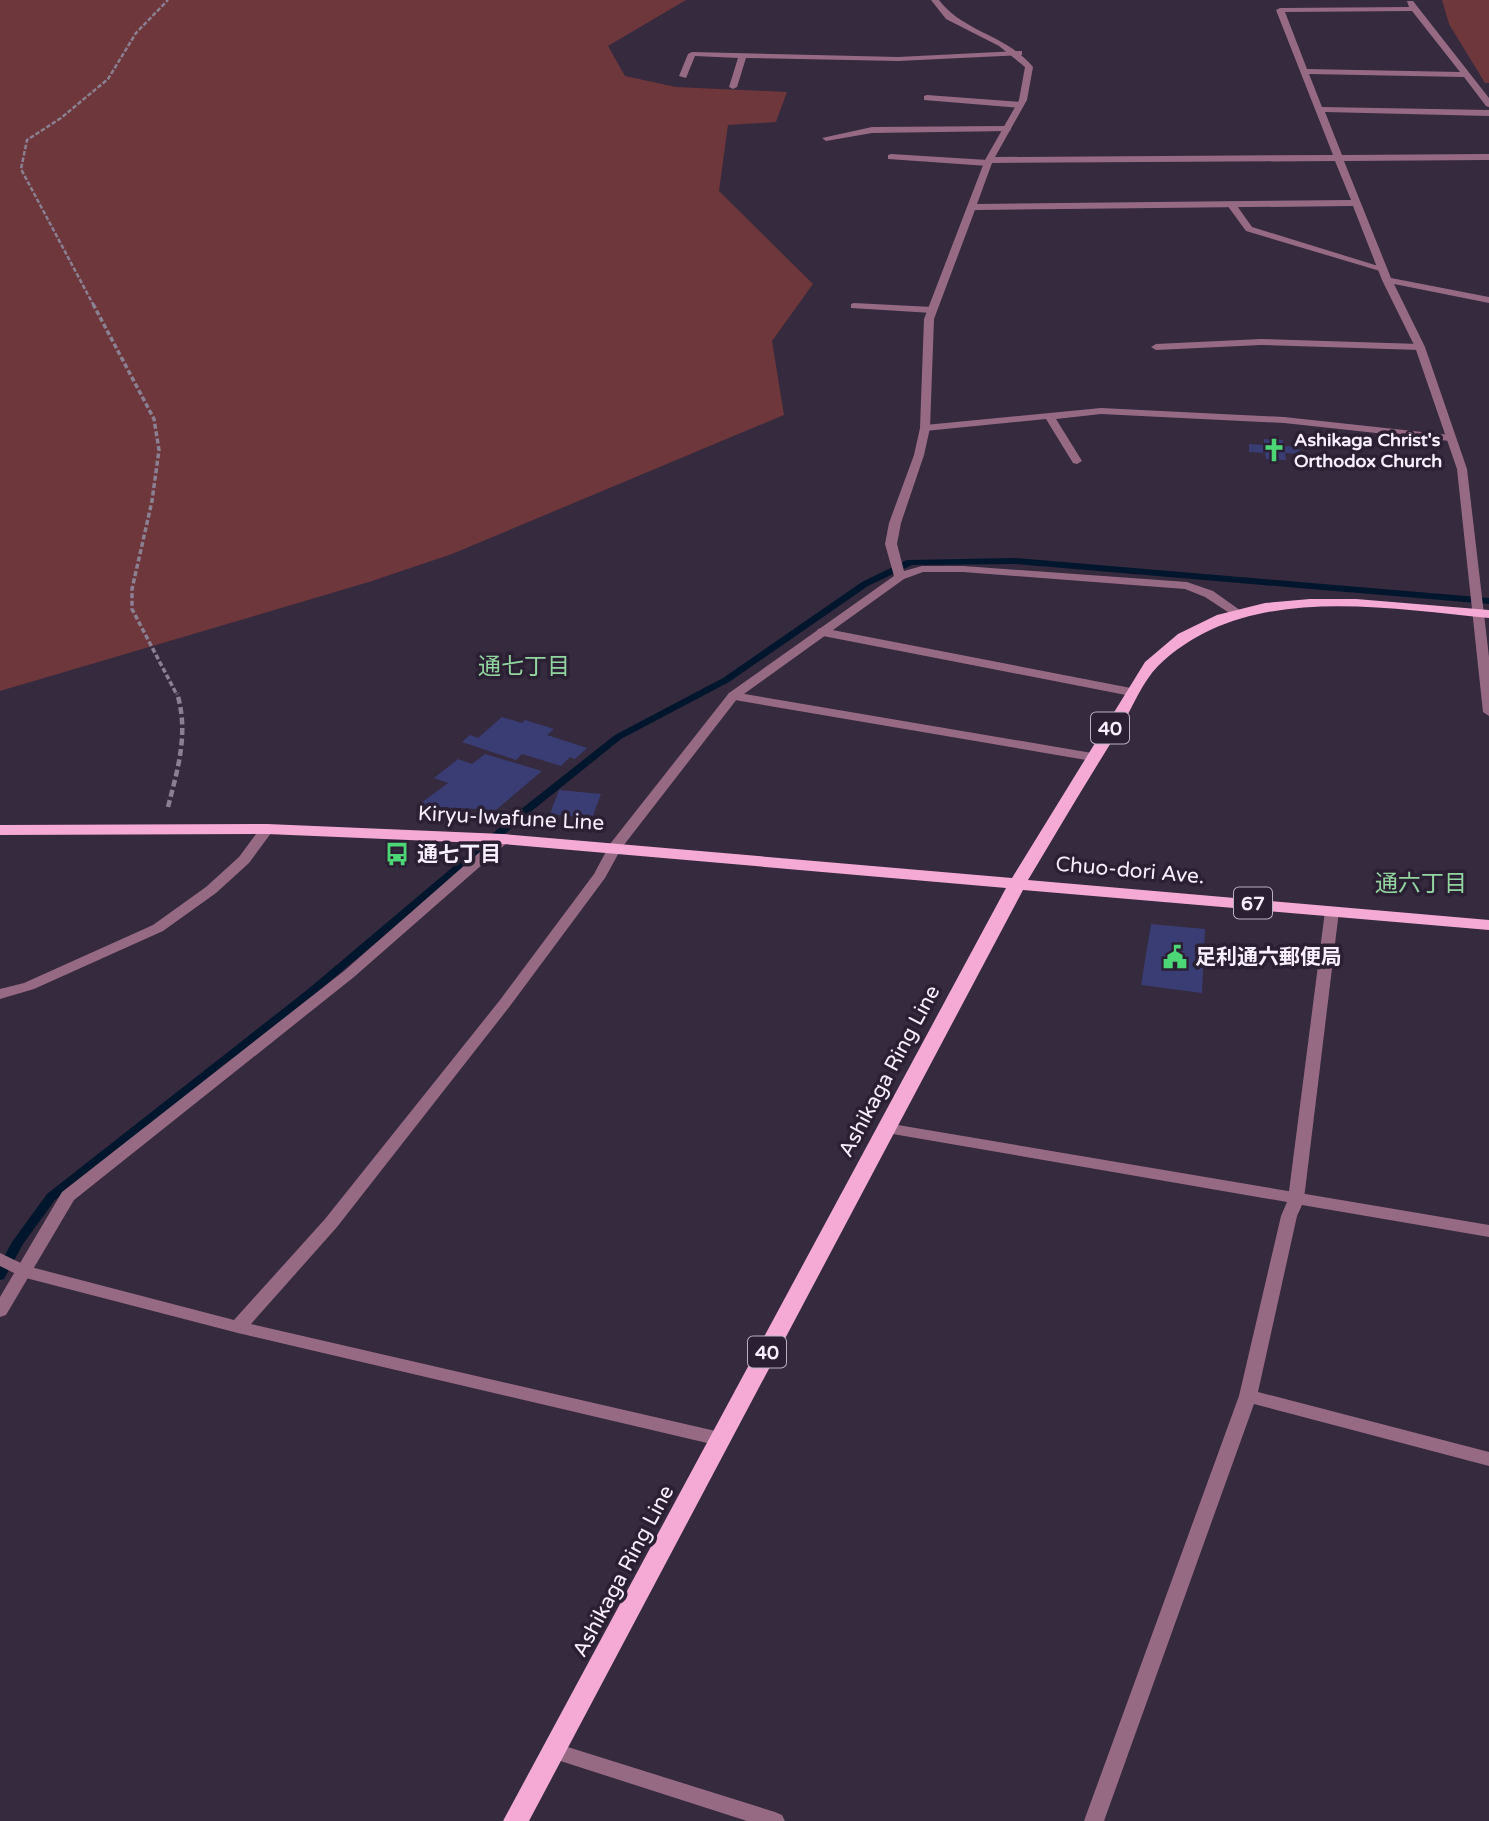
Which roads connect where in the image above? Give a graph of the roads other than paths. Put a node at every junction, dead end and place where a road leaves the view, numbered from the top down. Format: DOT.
graph roads {
  1 [pos="936,0"];
  2 [pos="1408,0"];
  3 [pos="1414,9"];
  4 [pos="1018,53"];
  5 [pos="743,54"];
  6 [pos="1305,71"];
  7 [pos="1466,75"];
  8 [pos="683,76"];
  9 [pos="1475,86"];
  10 [pos="1489,86"];
  11 [pos="733,87"];
  12 [pos="927,98"];
  13 [pos="1489,104"];
  14 [pos="1020,105"];
  15 [pos="1320,109"];
  16 [pos="1489,113"];
  17 [pos="1007,129"];
  18 [pos="826,138"];
  19 [pos="891,157"];
  20 [pos="1489,157"];
  21 [pos="1340,158"];
  22 [pos="988,162"];
  23 [pos="1358,203"];
  24 [pos="1232,205"];
  25 [pos="971,206"];
  26 [pos="1385,275"];
  27 [pos="1489,300"];
  28 [pos="854,306"];
  29 [pos="932,310"];
  30 [pos="1156,347"];
  31 [pos="1420,347"];
  32 [pos="1049,416"];
  33 [pos="925,428"];
  34 [pos="1450,438"];
  35 [pos="1077,461"];
  36 [pos="900,576"];
  37 [pos="1238,613"];
  38 [pos="1483,614"];
  39 [pos="822,632"];
  40 [pos="1131,692"];
  41 [pos="733,696"];
  42 [pos="1489,712"];
  43 [pos="1092,757"];
  44 [pos="267,829"];
  45 [pos="0,830"];
  46 [pos="503,839"];
  47 [pos="615,847"];
  48 [pos="1017,882"];
  49 [pos="1332,911"];
  50 [pos="1489,925"];
  51 [pos="0,994"];
  52 [pos="886,1128"];
  53 [pos="1296,1199"];
  54 [pos="1489,1231"];
  55 [pos="0,1259"];
  56 [pos="22,1271"];
  57 [pos="0,1311"];
  58 [pos="238,1327"];
  59 [pos="1248,1396"];
  60 [pos="720,1439"];
  61 [pos="1489,1459"];
  62 [pos="555,1751"];
  63 [pos="516,1821"];
  64 [pos="775,1821"];
  65 [pos="1094,1821"];
  1 -- 4 [label="street"];
  2 -- 3 [label="street"];
  3 -- 6 [label="street"];
  3 -- 7 [label="street"];
  4 -- 5 [label="street"];
  4 -- 14 [label="street"];
  5 -- 8 [label="street"];
  5 -- 11 [label="street"];
  6 -- 7 [label="street"];
  6 -- 15 [label="street"];
  7 -- 9 [label="street"];
  9 -- 10 [label="street"];
  9 -- 13 [label="street"];
  12 -- 14 [label="street"];
  14 -- 17 [label="street"];
  15 -- 16 [label="street"];
  15 -- 21 [label="street"];
  17 -- 18 [label="street"];
  17 -- 22 [label="street"];
  19 -- 22 [label="street"];
  20 -- 21 [label="street"];
  21 -- 22 [label="street"];
  21 -- 23 [label="street"];
  22 -- 25 [label="street"];
  23 -- 24 [label="street"];
  23 -- 26 [label="street"];
  24 -- 25 [label="street"];
  24 -- 26 [label="street"];
  25 -- 29 [label="street"];
  26 -- 27 [label="street"];
  26 -- 31 [label="street"];
  28 -- 29 [label="street"];
  29 -- 33 [label="street"];
  30 -- 31 [label="street"];
  31 -- 34 [label="street"];
  32 -- 33 [label="street"];
  32 -- 34 [label="street"];
  32 -- 35 [label="street"];
  33 -- 36 [label="street"];
  34 -- 38 [label="street"];
  36 -- 37 [label="street"];
  36 -- 39 [label="street"];
  37 -- 38 [label="main road, Ashikaga Ring Line / 40"];
  37 -- 40 [label="main road, Ashikaga Ring Line / 40"];
  38 -- 42 [label="street"];
  39 -- 40 [label="street"];
  39 -- 41 [label="street"];
  40 -- 43 [label="main road, Ashikaga Ring Line / 40"];
  41 -- 43 [label="street"];
  41 -- 47 [label="street"];
  43 -- 48 [label="main road, Ashikaga Ring Line / 40"];
  44 -- 45 [label="main road, Kiryu-Iwafune Line / 67"];
  44 -- 46 [label="main road, Kiryu-Iwafune Line / 67"];
  44 -- 51 [label="street"];
  46 -- 47 [label="main road, Kiryu-Iwafune Line / 67"];
  46 -- 56 [label="street"];
  47 -- 48 [label="main road, Kiryu-Iwafune Line / 67"];
  47 -- 58 [label="street"];
  48 -- 49 [label="main road, Chuo-dori Ave. / 67"];
  48 -- 52 [label="main road, Ashikaga Ring Line / 40"];
  49 -- 50 [label="main road, Chuo-dori Ave. / 67"];
  49 -- 53 [label="street"];
  52 -- 53 [label="street"];
  52 -- 60 [label="main road, Ashikaga Ring Line / 40"];
  53 -- 54 [label="street"];
  53 -- 59 [label="street"];
  55 -- 56 [label="street"];
  56 -- 57 [label="street"];
  56 -- 58 [label="street"];
  58 -- 60 [label="street"];
  59 -- 61 [label="street"];
  59 -- 65 [label="street"];
  60 -- 62 [label="main road, Ashikaga Ring Line / 40"];
  62 -- 63 [label="main road, Ashikaga Ring Line / 40"];
  62 -- 64 [label="street"];
}
